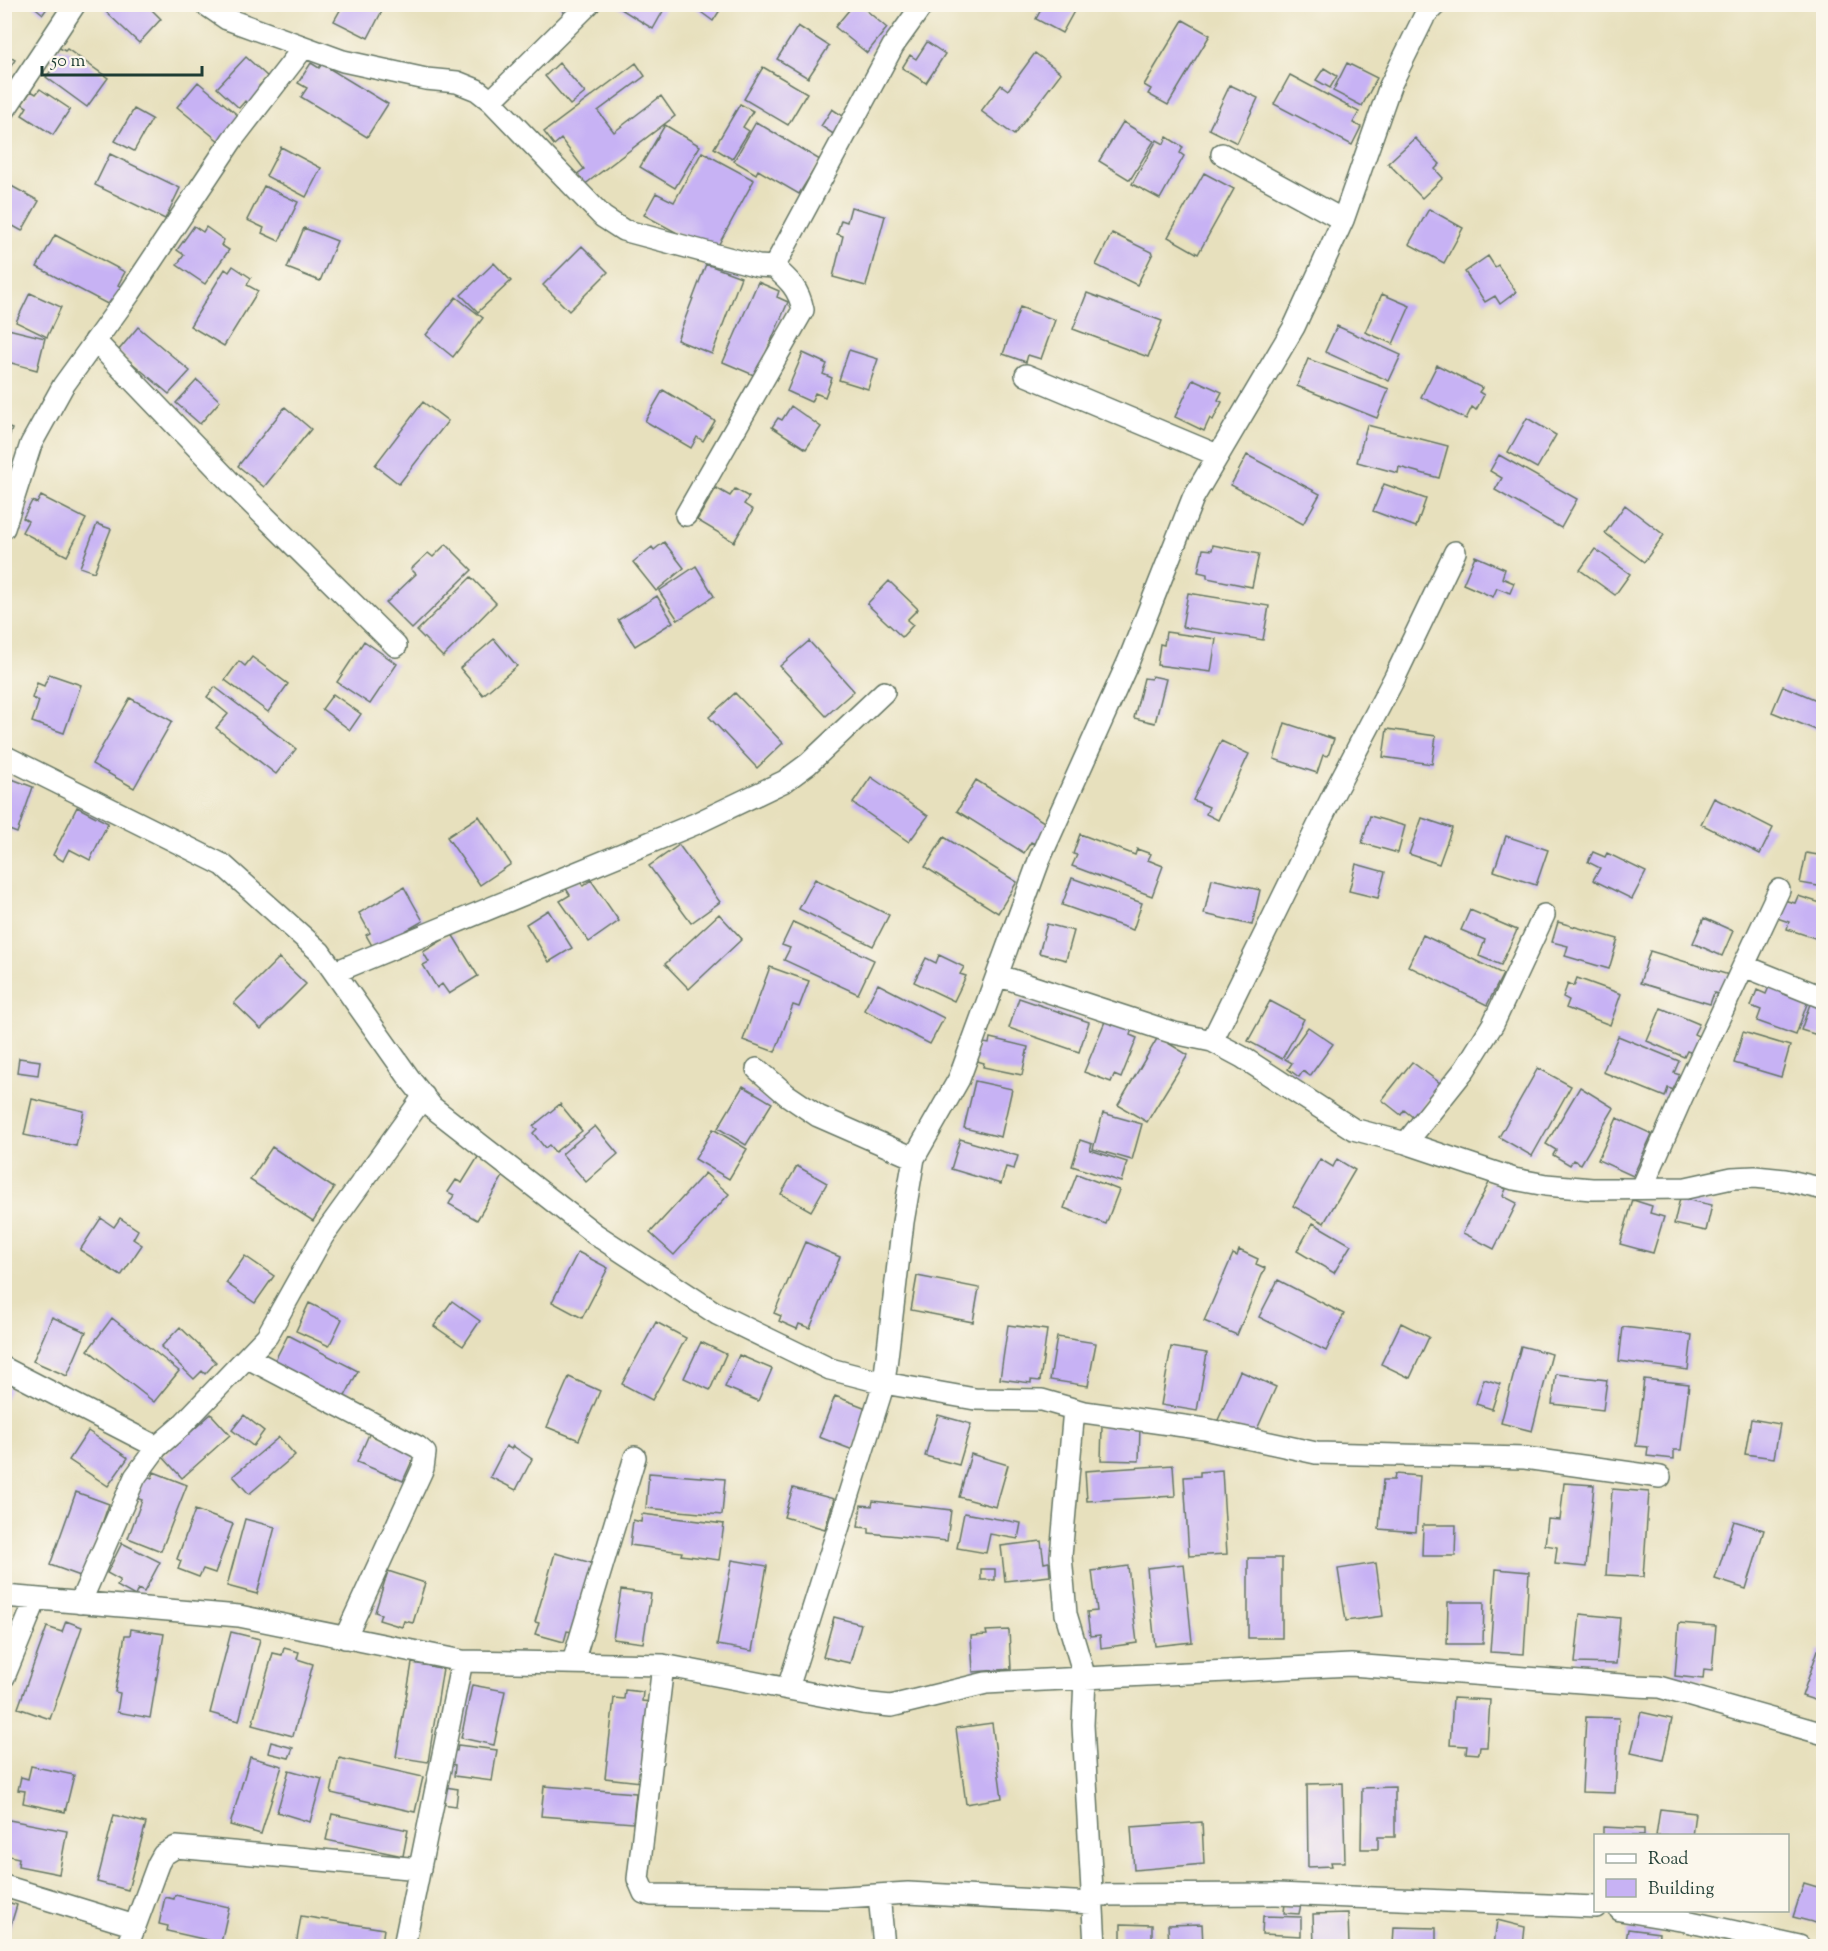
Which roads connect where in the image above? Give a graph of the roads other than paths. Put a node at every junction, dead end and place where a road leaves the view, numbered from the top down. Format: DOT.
graph roads {
  1 [pos="75,4"];
  2 [pos="205,4"];
  3 [pos="589,4"];
  4 [pos="923,4"];
  5 [pos="1436,4"];
  6 [pos="304,47"];
  7 [pos="491,101"];
  8 [pos="4,111"];
  9 [pos="1222,154"];
  10 [pos="1343,220"];
  11 [pos="774,267"];
  12 [pos="95,341"];
  13 [pos="1026,375"];
  14 [pos="1217,455"];
  15 [pos="686,515"];
  16 [pos="4,528"];
  17 [pos="1455,552"];
  18 [pos="396,646"];
  19 [pos="884,692"];
  20 [pos="4,756"];
  21 [pos="1779,890"];
  22 [pos="1544,915"];
  23 [pos="1744,966"];
  24 [pos="335,972"];
  25 [pos="997,975"];
  26 [pos="1824,998"];
  27 [pos="1212,1041"];
  28 [pos="757,1069"];
  29 [pos="423,1096"];
  30 [pos="1406,1143"];
  31 [pos="914,1158"];
  32 [pos="1642,1188"];
  33 [pos="1824,1189"];
  34 [pos="248,1358"];
  35 [pos="4,1368"];
  36 [pos="884,1383"];
  37 [pos="1074,1409"];
  38 [pos="157,1447"];
  39 [pos="635,1457"];
  40 [pos="1660,1477"];
  41 [pos="4,1596"];
  42 [pos="36,1599"];
  43 [pos="80,1603"];
  44 [pos="345,1638"];
  45 [pos="462,1660"];
  46 [pos="573,1662"];
  47 [pos="663,1665"];
  48 [pos="4,1677"];
  49 [pos="1085,1678"];
  50 [pos="788,1688"];
  51 [pos="1824,1734"];
  52 [pos="420,1869"];
  53 [pos="4,1886"];
  54 [pos="879,1895"];
  55 [pos="1092,1899"];
  56 [pos="1594,1907"];
  57 [pos="1627,1912"];
  58 [pos="135,1926"];
  59 [pos="127,1947"];
  60 [pos="404,1947"];
  61 [pos="884,1947"];
  62 [pos="1095,1947"];
  63 [pos="1799,1947"];
  1 -- 8 [label="street"];
  2 -- 6 [label="street"];
  3 -- 7 [label="street"];
  4 -- 11 [label="street"];
  5 -- 10 [label="street"];
  6 -- 7 [label="street"];
  6 -- 12 [label="street"];
  7 -- 11 [label="street"];
  9 -- 10 [label="street"];
  10 -- 14 [label="street"];
  11 -- 15 [label="street"];
  12 -- 16 [label="street"];
  12 -- 18 [label="street"];
  13 -- 14 [label="street"];
  14 -- 25 [label="street"];
  17 -- 27 [label="street"];
  19 -- 24 [label="street"];
  20 -- 24 [label="street"];
  21 -- 23 [label="street"];
  22 -- 30 [label="street"];
  23 -- 26 [label="street"];
  23 -- 32 [label="street"];
  24 -- 29 [label="street"];
  25 -- 27 [label="street"];
  25 -- 31 [label="street"];
  27 -- 30 [label="street"];
  28 -- 31 [label="street"];
  29 -- 34 [label="street"];
  29 -- 36 [label="street"];
  30 -- 32 [label="street"];
  31 -- 36 [label="street"];
  32 -- 33 [label="street"];
  34 -- 38 [label="street"];
  34 -- 44 [label="street"];
  35 -- 38 [label="street"];
  36 -- 37 [label="street"];
  36 -- 50 [label="street"];
  37 -- 40 [label="street"];
  37 -- 49 [label="street"];
  38 -- 43 [label="street"];
  39 -- 46 [label="street"];
  41 -- 42 [label="street"];
  42 -- 43 [label="street"];
  42 -- 48 [label="street"];
  43 -- 44 [label="street"];
  44 -- 45 [label="street"];
  45 -- 46 [label="street"];
  45 -- 52 [label="street"];
  46 -- 47 [label="street"];
  47 -- 50 [label="street"];
  47 -- 54 [label="street"];
  49 -- 50 [label="street"];
  49 -- 51 [label="street"];
  49 -- 55 [label="street"];
  52 -- 58 [label="street"];
  52 -- 60 [label="street"];
  53 -- 58 [label="street"];
  54 -- 55 [label="street"];
  54 -- 61 [label="street"];
  55 -- 56 [label="street"];
  55 -- 62 [label="street"];
  57 -- 63 [label="street"];
  58 -- 59 [label="street"];
}
